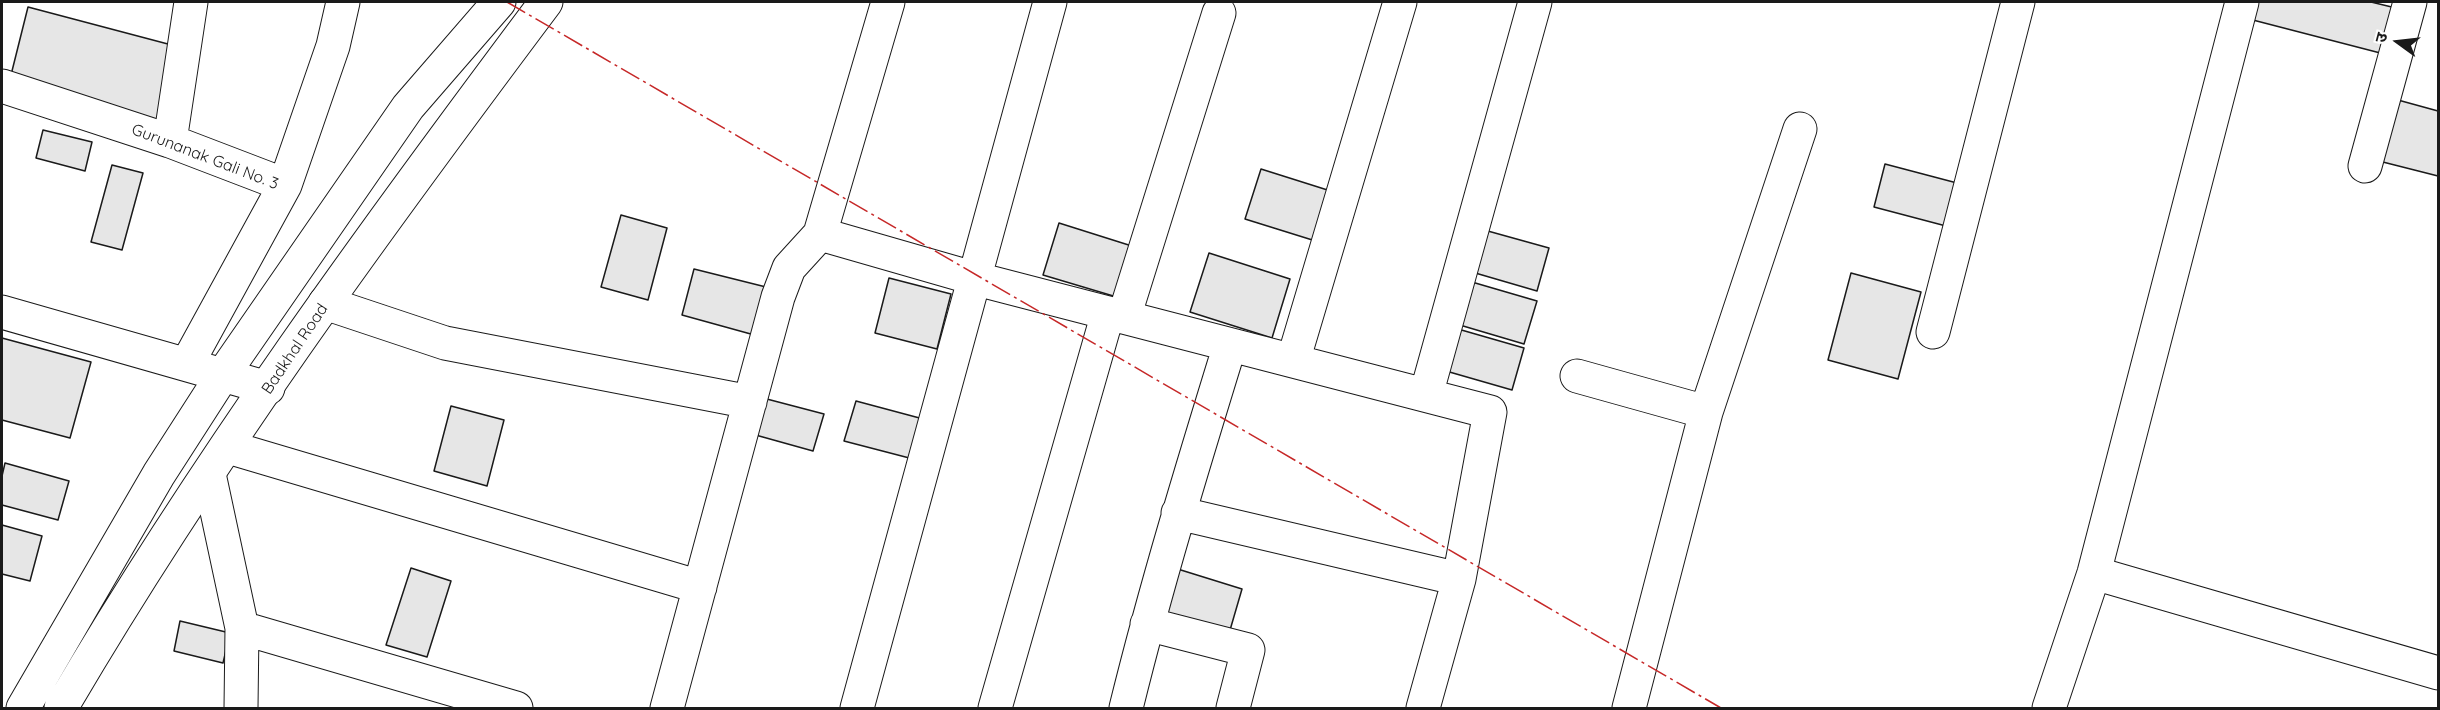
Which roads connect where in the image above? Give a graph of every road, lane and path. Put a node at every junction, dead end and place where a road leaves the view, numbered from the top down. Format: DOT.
graph roads {
  1 [pos="191,2"];
  2 [pos="343,2"];
  3 [pos="500,2"];
  4 [pos="546,2"];
  5 [pos="888,2"];
  6 [pos="1050,2"];
  7 [pos="1400,2"];
  8 [pos="1534,2"];
  9 [pos="2018,2"];
  10 [pos="2242,2"];
  11 [pos="2410,2"];
  12 [pos="1219,13"];
  13 [pos="2,86"];
  14 [pos="1800,129"];
  15 [pos="170,141"];
  16 [pos="2365,166"];
  17 [pos="285,185"];
  18 [pos="820,234"];
  19 [pos="973,278"];
  20 [pos="325,303"];
  21 [pos="2,312"];
  22 [pos="1116,315"];
  23 [pos="1934,332"];
  24 [pos="1230,345"];
  25 [pos="1293,361"];
  26 [pos="187,364"];
  27 [pos="222,376"];
  28 [pos="1577,376"];
  29 [pos="268,388"];
  30 [pos="1426,395"];
  31 [pos="750,402"];
  32 [pos="1706,412"];
  33 [pos="228,447"];
  34 [pos="209,474"];
  35 [pos="1178,513"];
  36 [pos="2094,573"];
  37 [pos="1460,579"];
  38 [pos="700,587"];
  39 [pos="1146,624"];
  40 [pos="242,628"];
  41 [pos="2439,673"];
  42 [pos="23,708"];
  43 [pos="61,708"];
  44 [pos="241,708"];
  45 [pos="516,708"];
  46 [pos="667,708"];
  47 [pos="857,708"];
  48 [pos="995,708"];
  49 [pos="1126,708"];
  50 [pos="1233,708"];
  51 [pos="1423,708"];
  52 [pos="1629,708"];
  53 [pos="2049,708"];
  1 -- 15 [label="street"];
  2 -- 17 [label="street"];
  3 -- 27 [label="street"];
  4 -- 20 [label="street, Badkhal Road"];
  5 -- 18 [label="street"];
  6 -- 19 [label="street"];
  7 -- 25 [label="street"];
  8 -- 30 [label="street"];
  9 -- 23 [label="street"];
  10 -- 36 [label="street"];
  11 -- 16 [label="street"];
  12 -- 22 [label="street"];
  13 -- 15 [label="street, Gurunanak Gali No. 3"];
  14 -- 32 [label="street"];
  15 -- 17 [label="street, Gurunanak Gali No. 3"];
  17 -- 26 [label="street, Gurunanak Gali No. 3"];
  18 -- 19 [label="street"];
  18 -- 31 [label="street"];
  19 -- 22 [label="street"];
  19 -- 47 [label="street"];
  20 -- 29 [label="street, Badkhal Road"];
  20 -- 31 [label="street"];
  21 -- 26 [label="street"];
  22 -- 24 [label="street"];
  22 -- 48 [label="street"];
  24 -- 25 [label="street"];
  24 -- 35 [label="street"];
  25 -- 30 [label="street"];
  26 -- 27 [label="street"];
  27 -- 29 [label="street"];
  27 -- 42 [label="street"];
  28 -- 32 [label="street"];
  29 -- 33 [label="street, Badkhal Road"];
  30 -- 37 [label="street"];
  31 -- 38 [label="street"];
  32 -- 52 [label="street"];
  33 -- 34 [label="street, Badkhal Road"];
  33 -- 38 [label="street"];
  34 -- 40 [label="street"];
  34 -- 43 [label="street, Badkhal Road"];
  35 -- 37 [label="street"];
  35 -- 39 [label="street"];
  36 -- 41 [label="street"];
  36 -- 53 [label="street"];
  37 -- 51 [label="street"];
  38 -- 46 [label="street"];
  39 -- 49 [label="street"];
  39 -- 50 [label="street"];
  40 -- 44 [label="street"];
  40 -- 45 [label="street"];
}
